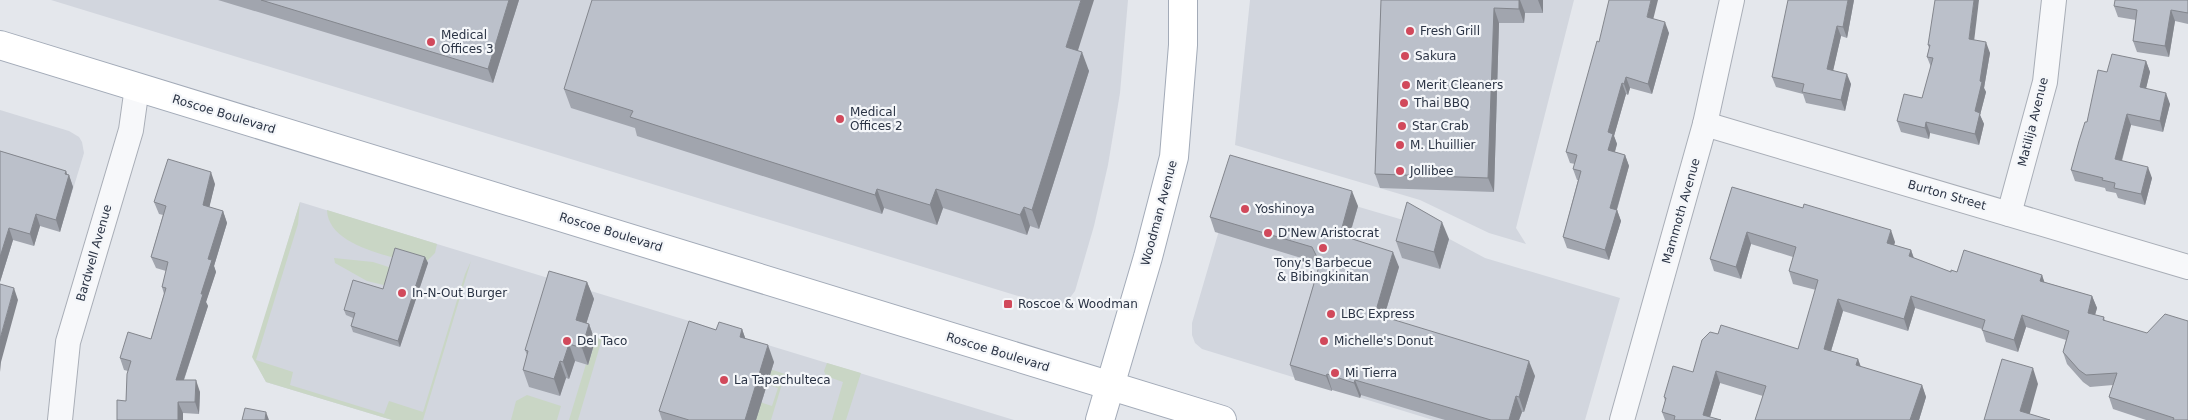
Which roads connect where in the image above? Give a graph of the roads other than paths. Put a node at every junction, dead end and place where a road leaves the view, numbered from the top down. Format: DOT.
graph roads {
  1 [pos="1183,0"];
  2 [pos="1732,0"];
  3 [pos="2054,0"];
  4 [pos="0,45"];
  5 [pos="137,88"];
  6 [pos="1705,124"];
  7 [pos="2009,214"];
  8 [pos="2188,268"];
  9 [pos="1110,387"];
  10 [pos="60,420"];
  11 [pos="1100,420"];
  12 [pos="1222,420"];
  13 [pos="1622,420"];
  1 -- 9 [label="main road, Woodman Avenue"];
  2 -- 6 [label="street, Mammoth Avenue"];
  3 -- 7 [label="street, Matilija Avenue"];
  4 -- 5 [label="main road, Roscoe Boulevard"];
  5 -- 9 [label="main road, Roscoe Boulevard"];
  5 -- 10 [label="street, Bardwell Avenue"];
  6 -- 7 [label="street, Burton Street"];
  6 -- 13 [label="street, Mammoth Avenue"];
  7 -- 8 [label="street, Burton Street"];
  9 -- 11 [label="main road, Woodman Avenue"];
  9 -- 12 [label="main road, Roscoe Boulevard"];
}
